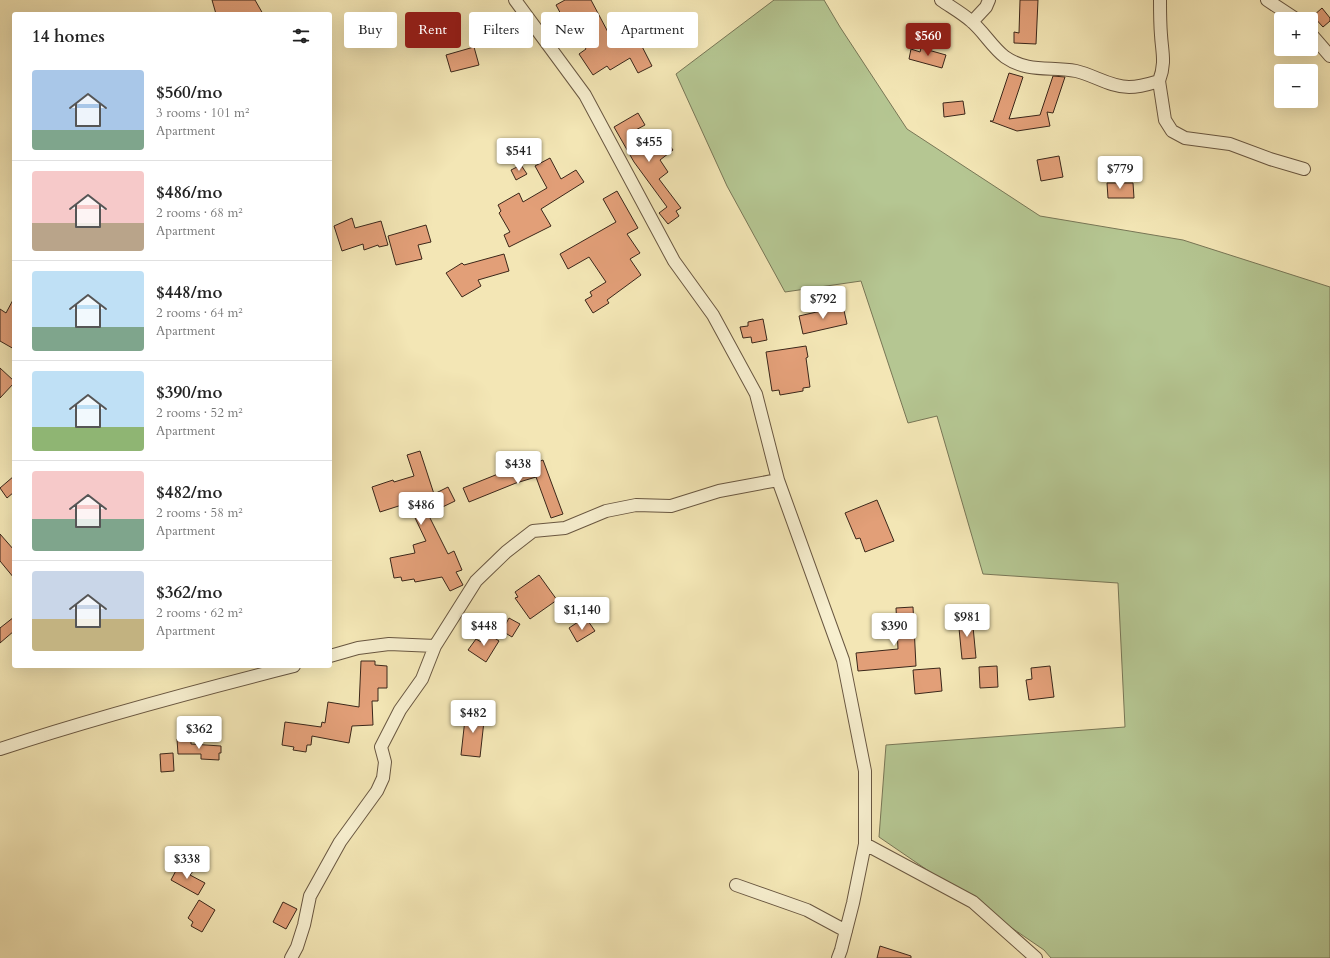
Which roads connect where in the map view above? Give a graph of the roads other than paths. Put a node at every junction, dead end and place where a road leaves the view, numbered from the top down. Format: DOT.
graph roads {
  1 [pos="515,0"];
  2 [pos="941,0"];
  3 [pos="989,0"];
  4 [pos="1160,0"];
  5 [pos="1267,0"];
  6 [pos="1285,12"];
  7 [pos="972,22"];
  8 [pos="1318,42"];
  9 [pos="1330,56"];
  10 [pos="1159,81"];
  11 [pos="1304,169"];
  12 [pos="778,480"];
  13 [pos="435,646"];
  14 [pos="332,655"];
  15 [pos="286,668"];
  16 [pos="0,749"];
  17 [pos="865,844"];
  18 [pos="736,885"];
  19 [pos="846,931"];
  20 [pos="291,958"];
  21 [pos="838,958"];
  22 [pos="1036,958"];
  1 -- 12 [label="street"];
  2 -- 7 [label="street"];
  3 -- 7 [label="street"];
  4 -- 10 [label="street"];
  5 -- 6 [label="street"];
  7 -- 10 [label="street"];
  8 -- 9 [label="street"];
  10 -- 11 [label="street"];
  12 -- 13 [label="street"];
  12 -- 17 [label="street"];
  13 -- 14 [label="street"];
  13 -- 20 [label="street"];
  15 -- 16 [label="street"];
  17 -- 19 [label="street"];
  17 -- 22 [label="street"];
  18 -- 19 [label="street"];
  19 -- 21 [label="street"];
}
